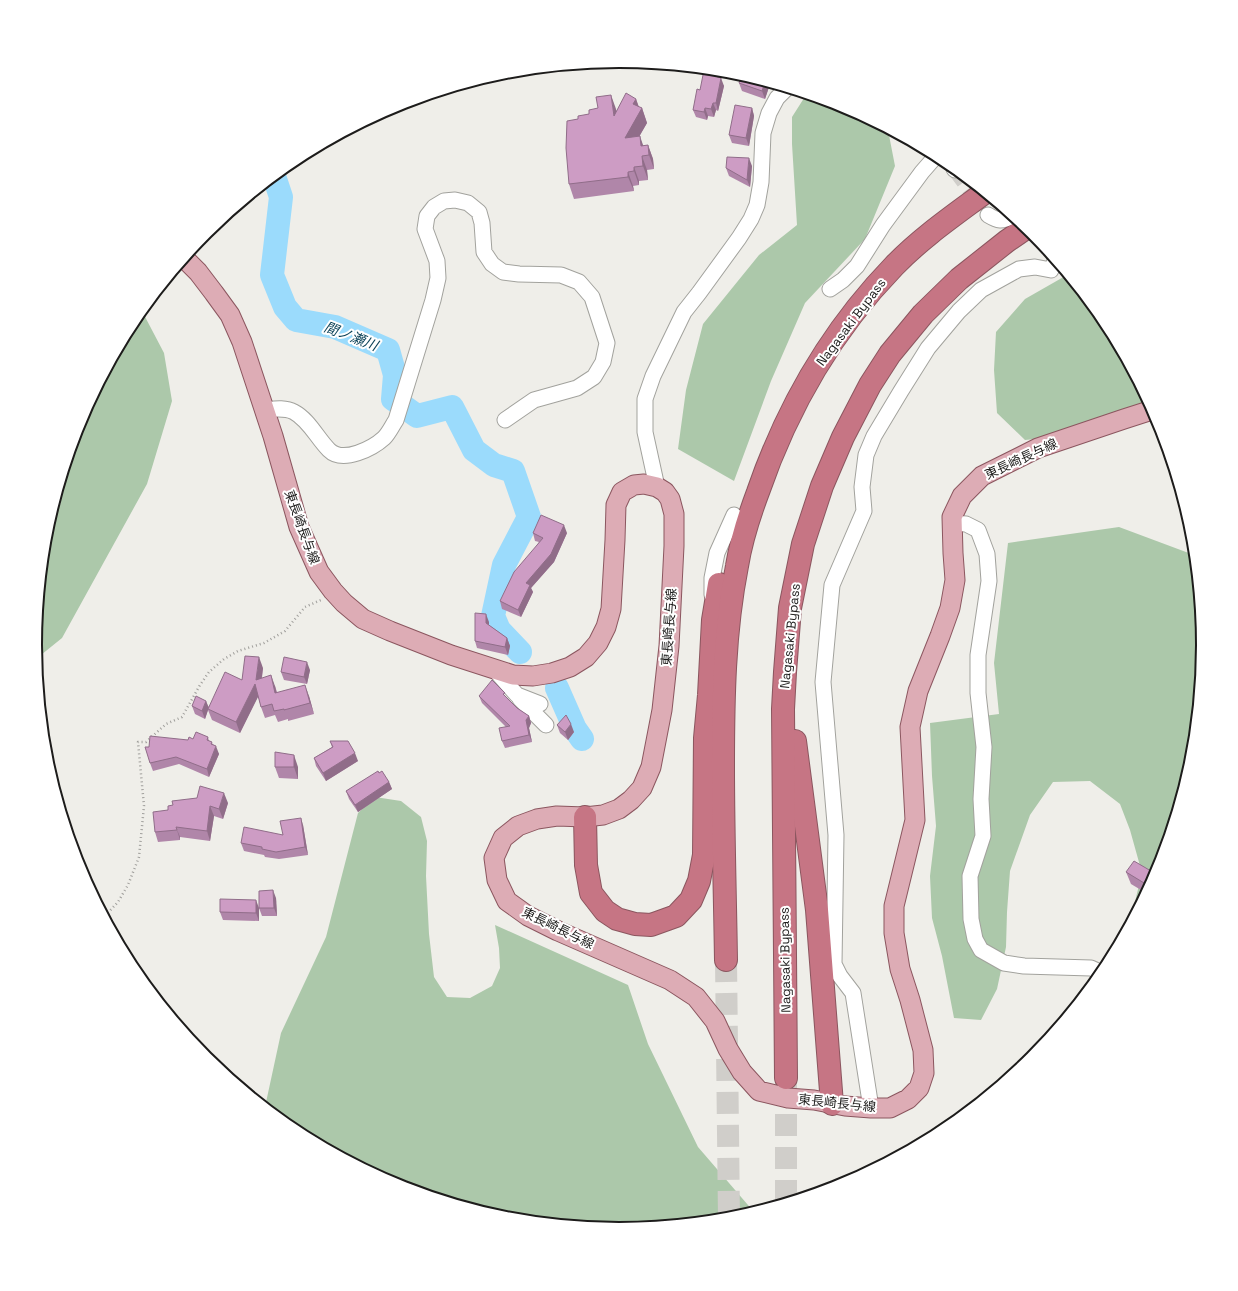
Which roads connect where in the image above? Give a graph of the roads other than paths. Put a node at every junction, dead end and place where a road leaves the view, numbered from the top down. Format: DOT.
graph roads {
  1 [pos="783,92"];
  2 [pos="932,161"];
  3 [pos="980,196"];
  4 [pos="988,216"];
  5 [pos="1007,219"];
  6 [pos="1021,232"];
  7 [pos="188,262"];
  8 [pos="1053,265"];
  9 [pos="830,289"];
  10 [pos="867,296"];
  11 [pos="264,410"];
  12 [pos="1146,412"];
  13 [pos="504,420"];
  14 [pos="657,488"];
  15 [pos="952,523"];
  16 [pos="495,670"];
  17 [pos="785,672"];
  18 [pos="517,695"];
  19 [pos="709,695"];
  20 [pos="540,704"];
  21 [pos="546,725"];
  22 [pos="723,806"];
  23 [pos="585,817"];
  24 [pos="726,960"];
  25 [pos="1096,970"];
  26 [pos="786,1078"];
  27 [pos="832,1104"];
  28 [pos="871,1108"];
  1 -- 14 [label="street"];
  2 -- 9 [label="street"];
  3 -- 10 [label="highway, Nagasaki Bypass"];
  4 -- 5 [label="street"];
  6 -- 17 [label="highway, Nagasaki Bypass"];
  7 -- 11 [label="main road, 東長崎長与線"];
  8 -- 28 [label="street"];
  10 -- 19 [label="highway"];
  10 -- 22 [label="highway, Nagasaki Bypass"];
  11 -- 13 [label="street"];
  11 -- 16 [label="main road, 東長崎長与線"];
  12 -- 15 [label="main road, 東長崎長与線"];
  14 -- 16 [label="main road, 東長崎長与線"];
  14 -- 23 [label="main road, 東長崎長与線"];
  15 -- 25 [label="street"];
  15 -- 28 [label="main road, 東長崎長与線"];
  16 -- 18 [label="street"];
  17 -- 26 [label="highway, Nagasaki Bypass"];
  17 -- 27 [label="highway"];
  18 -- 20 [label="street"];
  18 -- 21 [label="street"];
  19 -- 22 [label="highway"];
  19 -- 23 [label="highway"];
  22 -- 24 [label="highway, Nagasaki Bypass"];
  23 -- 27 [label="main road, 東長崎長与線"];
  27 -- 28 [label="main road, 東長崎長与線"];
}
